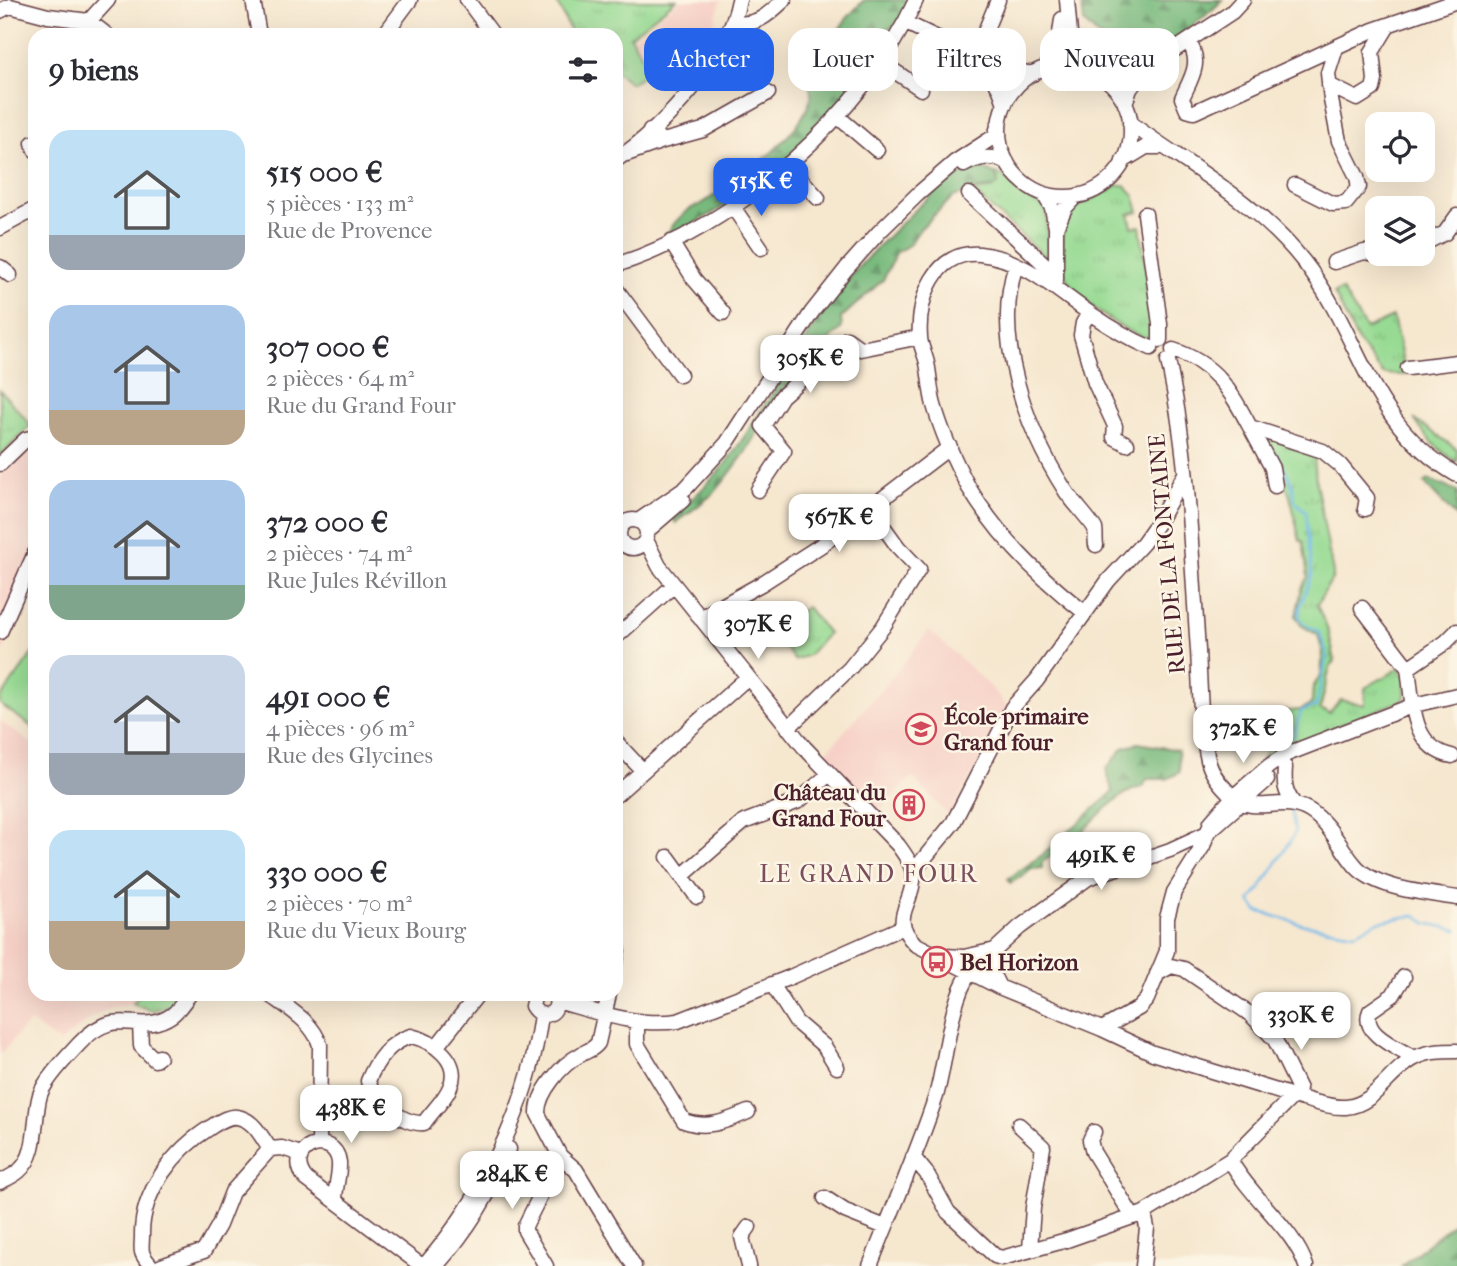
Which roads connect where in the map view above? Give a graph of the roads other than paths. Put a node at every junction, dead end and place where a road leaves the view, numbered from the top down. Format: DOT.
graph roads {
  1 [pos="108,0"];
  2 [pos="253,0"];
  3 [pos="410,0"];
  4 [pos="467,0"];
  5 [pos="739,0"];
  6 [pos="784,0"];
  7 [pos="916,0"];
  8 [pos="998,0"];
  9 [pos="1064,0"];
  10 [pos="1243,0"];
  11 [pos="1457,1"];
  12 [pos="6,6"];
  13 [pos="89,21"];
  14 [pos="734,23"];
  15 [pos="906,23"];
  16 [pos="1388,26"];
  17 [pos="98,28"];
  18 [pos="258,28"];
  19 [pos="389,28"];
  20 [pos="488,28"];
  21 [pos="916,28"];
  22 [pos="990,28"];
  23 [pos="1061,28"];
  24 [pos="1068,28"];
  25 [pos="898,35"];
  26 [pos="1188,41"];
  27 [pos="1179,47"];
  28 [pos="1336,48"];
  29 [pos="1040,71"];
  30 [pos="1026,72"];
  31 [pos="1033,74"];
  32 [pos="1329,85"];
  33 [pos="857,91"];
  34 [pos="1000,91"];
  35 [pos="1116,91"];
  36 [pos="1129,91"];
  37 [pos="768,93"];
  38 [pos="1005,104"];
  39 [pos="1125,104"];
  40 [pos="837,116"];
  41 [pos="999,123"];
  42 [pos="1130,123"];
  43 [pos="650,131"];
  44 [pos="663,141"];
  45 [pos="1162,147"];
  46 [pos="877,150"];
  47 [pos="623,155"];
  48 [pos="623,156"];
  49 [pos="1124,161"];
  50 [pos="1007,162"];
  51 [pos="788,165"];
  52 [pos="1294,185"];
  53 [pos="1043,193"];
  54 [pos="969,194"];
  55 [pos="1076,196"];
  56 [pos="818,198"];
  57 [pos="733,207"];
  58 [pos="28,213"];
  59 [pos="1145,214"];
  60 [pos="1457,216"];
  61 [pos="0,228"];
  62 [pos="1056,228"];
  63 [pos="1435,238"];
  64 [pos="671,242"];
  65 [pos="761,248"];
  66 [pos="1365,252"];
  67 [pos="1334,262"];
  68 [pos="623,263"];
  69 [pos="1016,265"];
  70 [pos="1056,281"];
  71 [pos="623,298"];
  72 [pos="723,313"];
  73 [pos="1089,313"];
  74 [pos="920,337"];
  75 [pos="1155,344"];
  76 [pos="1170,355"];
  77 [pos="1457,362"];
  78 [pos="1408,368"];
  79 [pos="680,375"];
  80 [pos="1250,428"];
  81 [pos="28,439"];
  82 [pos="1128,444"];
  83 [pos="950,447"];
  84 [pos="0,464"];
  85 [pos="1185,474"];
  86 [pos="1457,475"];
  87 [pos="1275,486"];
  88 [pos="758,490"];
  89 [pos="870,508"];
  90 [pos="1365,509"];
  91 [pos="628,536"];
  92 [pos="1096,545"];
  93 [pos="28,569"];
  94 [pos="674,585"];
  95 [pos="1362,608"];
  96 [pos="1084,612"];
  97 [pos="700,618"];
  98 [pos="1457,631"];
  99 [pos="0,632"];
  100 [pos="623,632"];
  101 [pos="1408,668"];
  102 [pos="748,677"];
  103 [pos="1457,695"];
  104 [pos="1414,705"];
  105 [pos="788,728"];
  106 [pos="1320,743"];
  107 [pos="623,750"];
  108 [pos="1452,756"];
  109 [pos="1285,767"];
  110 [pos="643,771"];
  111 [pos="829,774"];
  112 [pos="623,789"];
  113 [pos="1238,800"];
  114 [pos="1294,804"];
  115 [pos="1207,833"];
  116 [pos="668,857"];
  117 [pos="913,872"];
  118 [pos="682,876"];
  119 [pos="697,897"];
  120 [pos="1457,898"];
  121 [pos="903,927"];
  122 [pos="991,951"];
  123 [pos="940,956"];
  124 [pos="970,973"];
  125 [pos="1157,974"];
  126 [pos="1404,977"];
  127 [pos="772,984"];
  128 [pos="993,984"];
  129 [pos="960,995"];
  130 [pos="184,1001"];
  131 [pos="278,1001"];
  132 [pos="472,1001"];
  133 [pos="532,1001"];
  134 [pos="556,1001"];
  135 [pos="565,1001"];
  136 [pos="608,1001"];
  137 [pos="605,1014"];
  138 [pos="545,1015"];
  139 [pos="1121,1019"];
  140 [pos="637,1021"];
  141 [pos="140,1024"];
  142 [pos="1102,1029"];
  143 [pos="1130,1042"];
  144 [pos="437,1046"];
  145 [pos="1457,1051"];
  146 [pos="159,1057"];
  147 [pos="1414,1058"];
  148 [pos="838,1067"];
  149 [pos="1293,1096"];
  150 [pos="748,1112"];
  151 [pos="1019,1125"];
  152 [pos="1094,1132"];
  153 [pos="319,1144"];
  154 [pos="270,1149"];
  155 [pos="301,1154"];
  156 [pos="560,1156"];
  157 [pos="912,1157"];
  158 [pos="1230,1160"];
  159 [pos="337,1177"];
  160 [pos="0,1182"];
  161 [pos="311,1184"];
  162 [pos="825,1198"];
  163 [pos="335,1200"];
  164 [pos="1138,1215"];
  165 [pos="749,1227"];
  166 [pos="886,1227"];
  167 [pos="1030,1249"];
  168 [pos="150,1266"];
  169 [pos="161,1266"];
  170 [pos="423,1266"];
  171 [pos="436,1266"];
  172 [pos="545,1266"];
  173 [pos="634,1266"];
  174 [pos="748,1266"];
  175 [pos="870,1266"];
  176 [pos="1143,1266"];
  177 [pos="1306,1266"];
  1 -- 13 [label="street"];
  2 -- 18 [label="street"];
  3 -- 19 [label="street"];
  4 -- 20 [label="street"];
  5 -- 14 [label="street"];
  6 -- 14 [label="street"];
  7 -- 15 [label="street"];
  8 -- 22 [label="street"];
  9 -- 23 [label="street"];
  9 -- 24 [label="street"];
  10 -- 26 [label="street"];
  11 -- 16 [label="street"];
  12 -- 13 [label="street"];
  13 -- 17 [label="street"];
  14 -- 43 [label="street"];
  15 -- 21 [label="street"];
  15 -- 25 [label="street"];
  16 -- 28 [label="street"];
  16 -- 32 [label="street"];
  26 -- 27 [label="street"];
  26 -- 28 [label="street"];
  28 -- 32 [label="street"];
  29 -- 31 [label="street"];
  30 -- 31 [label="street"];
  31 -- 38 [label="street"];
  32 -- 52 [label="street"];
  33 -- 40 [label="street"];
  34 -- 38 [label="street"];
  35 -- 39 [label="street"];
  36 -- 39 [label="street"];
  37 -- 44 [label="street"];
  38 -- 41 [label="street"];
  39 -- 42 [label="street"];
  40 -- 46 [label="street"];
  40 -- 51 [label="street"];
  41 -- 50 [label="street"];
  41 -- 91 [label="street"];
  42 -- 45 [label="street"];
  42 -- 49 [label="street"];
  43 -- 44 [label="street"];
  43 -- 47 [label="street"];
  44 -- 48 [label="street"];
  45 -- 49 [label="street"];
  45 -- 86 [label="street"];
  49 -- 55 [label="street"];
  50 -- 53 [label="street"];
  50 -- 91 [label="street"];
  51 -- 56 [label="street"];
  51 -- 57 [label="street"];
  53 -- 55 [label="street"];
  53 -- 62 [label="street"];
  54 -- 70 [label="street"];
  55 -- 62 [label="street"];
  57 -- 64 [label="street"];
  57 -- 65 [label="street"];
  58 -- 61 [label="street"];
  59 -- 75 [label="street"];
  60 -- 63 [label="street"];
  62 -- 70 [label="street"];
  64 -- 68 [label="street"];
  64 -- 72 [label="street"];
  66 -- 67 [label="street"];
  69 -- 70 [label="street"];
  69 -- 74 [label="street"];
  69 -- 92 [label="street"];
  70 -- 73 [label="street"];
  71 -- 79 [label="street"];
  73 -- 75 [label="street"];
  73 -- 82 [label="street"];
  74 -- 83 [label="street"];
  74 -- 88 [label="street"];
  75 -- 76 [label="street"];
  76 -- 80 [label="street"];
  76 -- 85 [label="street, RUE DE LA FONTAINE"];
  77 -- 78 [label="street"];
  80 -- 87 [label="street"];
  80 -- 90 [label="street"];
  81 -- 84 [label="street"];
  83 -- 89 [label="street"];
  83 -- 96 [label="street"];
  85 -- 96 [label="street"];
  85 -- 113 [label="street, RUE DE LA FONTAINE"];
  89 -- 97 [label="street"];
  89 -- 105 [label="street"];
  91 -- 94 [label="street"];
  93 -- 99 [label="street"];
  94 -- 97 [label="street"];
  94 -- 100 [label="street"];
  95 -- 101 [label="street"];
  96 -- 117 [label="street"];
  97 -- 102 [label="street"];
  98 -- 101 [label="street"];
  101 -- 104 [label="street"];
  102 -- 105 [label="street"];
  102 -- 110 [label="street"];
  103 -- 104 [label="street"];
  104 -- 106 [label="street"];
  104 -- 108 [label="street"];
  105 -- 111 [label="street"];
  106 -- 109 [label="street"];
  106 -- 113 [label="street"];
  107 -- 110 [label="street"];
  109 -- 113 [label="street"];
  109 -- 114 [label="street"];
  110 -- 112 [label="street"];
  111 -- 117 [label="street"];
  111 -- 118 [label="street"];
  113 -- 114 [label="street"];
  113 -- 115 [label="street"];
  114 -- 120 [label="street"];
  115 -- 122 [label="street"];
  115 -- 125 [label="street"];
  116 -- 118 [label="street"];
  117 -- 121 [label="street"];
  118 -- 119 [label="street"];
  121 -- 123 [label="street"];
  121 -- 127 [label="street"];
  122 -- 123 [label="street"];
  122 -- 124 [label="street"];
  122 -- 128 [label="street"];
  123 -- 124 [label="street"];
  124 -- 128 [label="street"];
  124 -- 129 [label="street"];
  125 -- 139 [label="street"];
  125 -- 149 [label="street"];
  126 -- 147 [label="street"];
  127 -- 140 [label="street"];
  127 -- 148 [label="street"];
  128 -- 129 [label="street"];
  128 -- 142 [label="street"];
  129 -- 157 [label="street"];
  130 -- 141 [label="street"];
  131 -- 153 [label="street"];
  132 -- 144 [label="street"];
  133 -- 138 [label="street"];
  134 -- 138 [label="street"];
  135 -- 137 [label="street"];
  136 -- 137 [label="street"];
  137 -- 140 [label="street"];
  137 -- 156 [label="street"];
  138 -- 170 [label="street"];
  138 -- 171 [label="street"];
  139 -- 142 [label="street"];
  139 -- 143 [label="street"];
  140 -- 150 [label="street"];
  141 -- 146 [label="street"];
  141 -- 160 [label="street"];
  142 -- 143 [label="street"];
  143 -- 149 [label="street"];
  144 -- 144 [label="street"];
  145 -- 147 [label="street"];
  147 -- 149 [label="street"];
  149 -- 158 [label="street"];
  151 -- 167 [label="street"];
  152 -- 164 [label="street"];
  153 -- 155 [label="street"];
  153 -- 159 [label="street"];
  154 -- 155 [label="street"];
  154 -- 168 [label="street"];
  154 -- 169 [label="street"];
  155 -- 161 [label="street"];
  156 -- 172 [label="street"];
  156 -- 173 [label="street"];
  157 -- 166 [label="street"];
  157 -- 167 [label="street"];
  158 -- 164 [label="street"];
  158 -- 177 [label="street"];
  159 -- 161 [label="street"];
  159 -- 163 [label="street"];
  161 -- 163 [label="street"];
  162 -- 166 [label="street"];
  163 -- 170 [label="street"];
  164 -- 167 [label="street"];
  164 -- 176 [label="street"];
  165 -- 174 [label="street"];
  166 -- 175 [label="street"];
}
